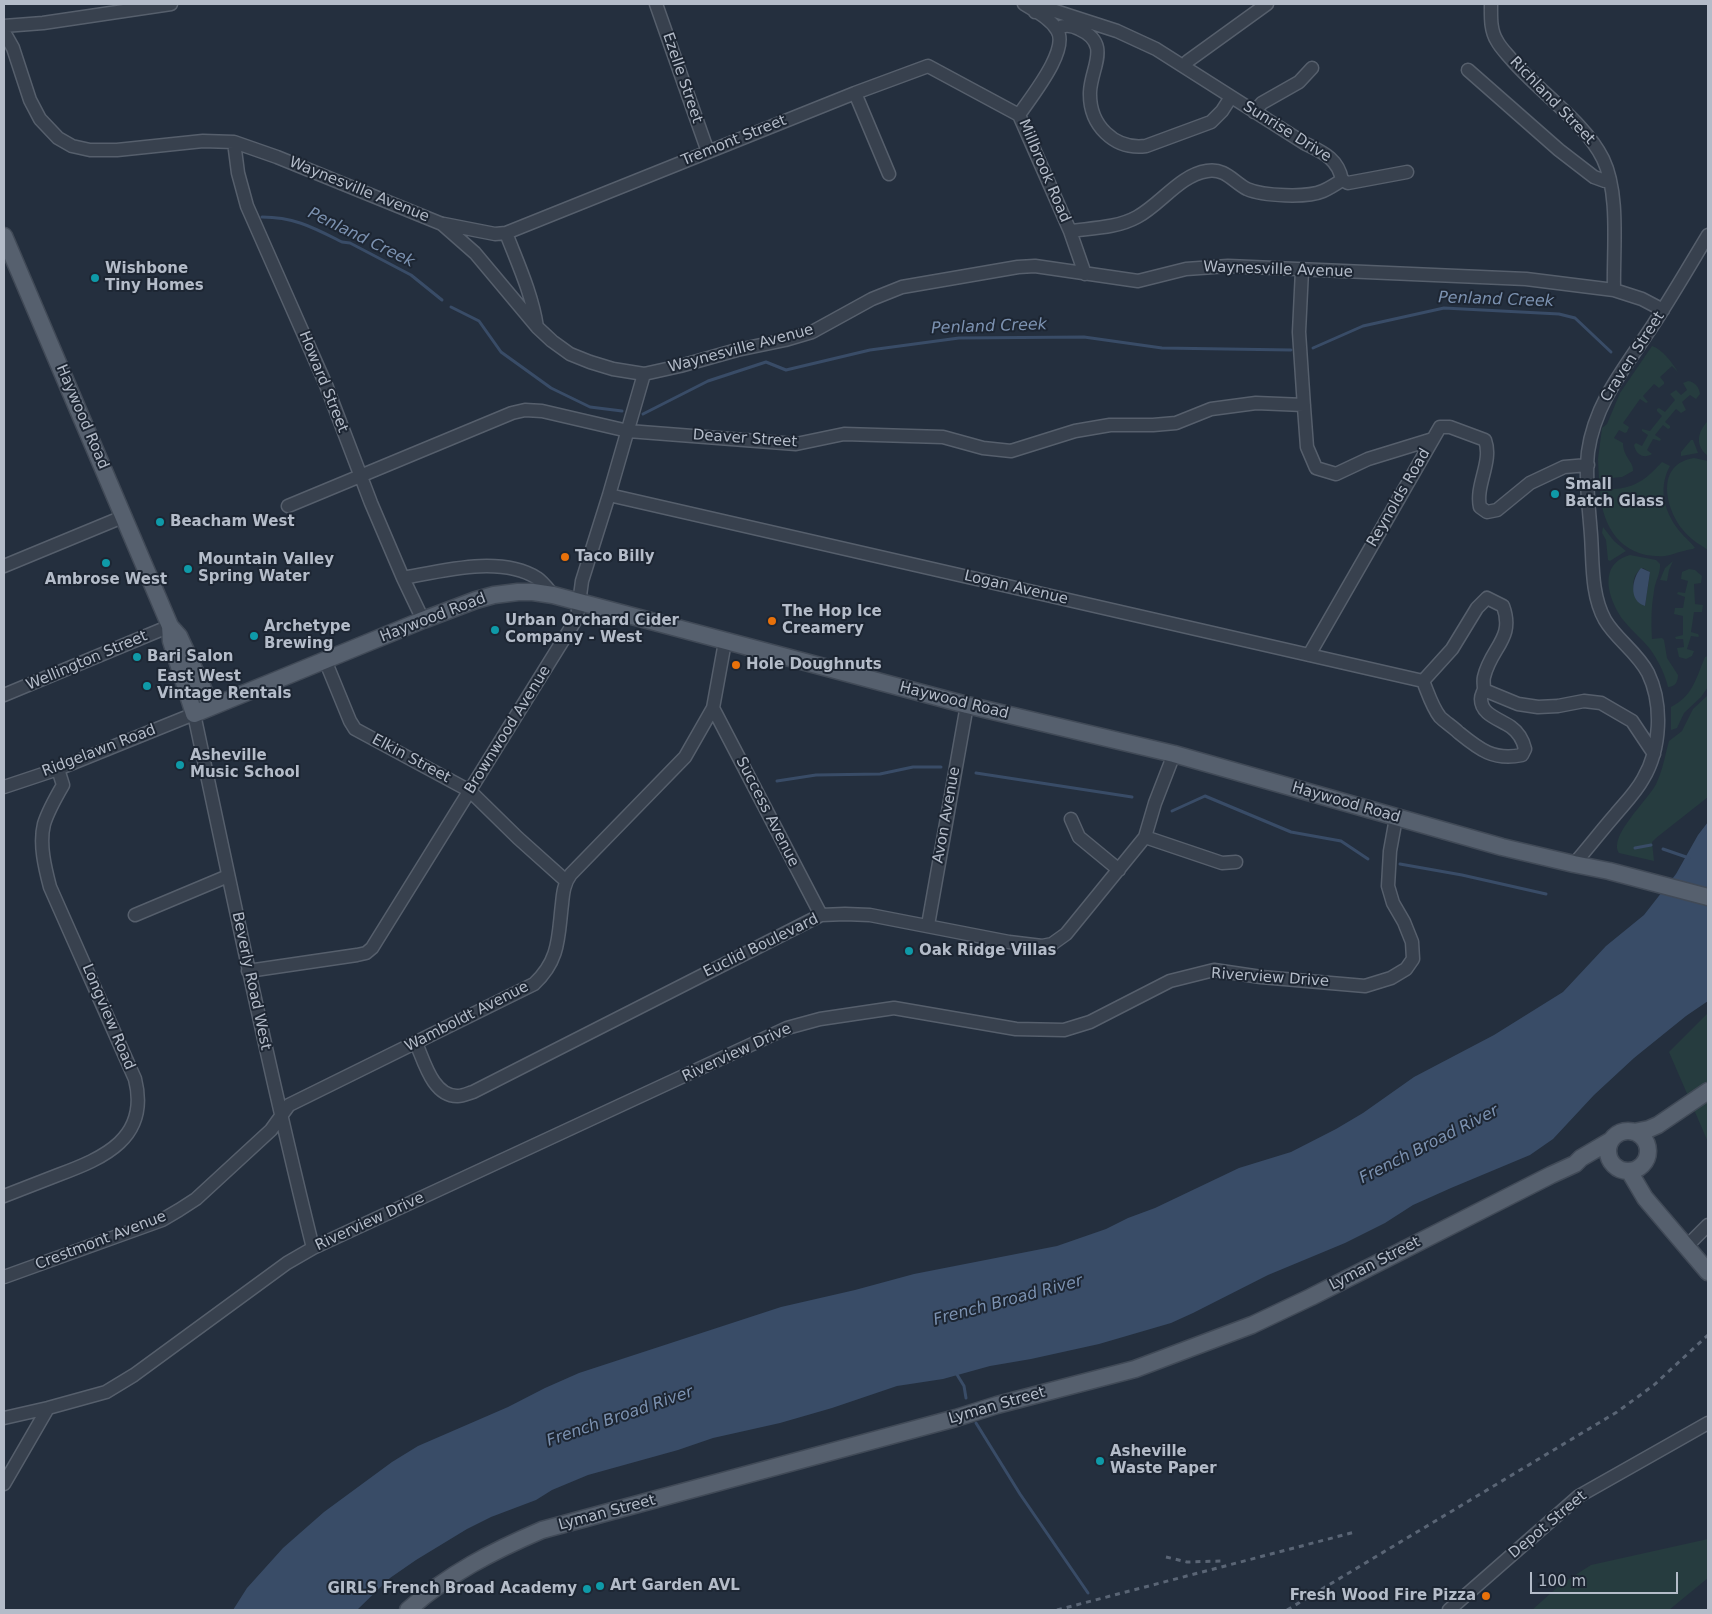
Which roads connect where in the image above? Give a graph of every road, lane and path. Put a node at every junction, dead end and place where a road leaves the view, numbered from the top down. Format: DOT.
graph roads {
  1 [pos="171,4"];
  2 [pos="656,4"];
  3 [pos="1024,4"];
  4 [pos="1267,4"];
  5 [pos="1491,4"];
  6 [pos="1035,12"];
  7 [pos="4,26"];
  8 [pos="1057,28"];
  9 [pos="4,32"];
  10 [pos="8,52"];
  11 [pos="1184,66"];
  12 [pos="1312,68"];
  13 [pos="1468,70"];
  14 [pos="855,93"];
  15 [pos="1231,97"];
  16 [pos="1254,112"];
  17 [pos="1019,115"];
  18 [pos="234,142"];
  19 [pos="708,152"];
  20 [pos="1408,172"];
  21 [pos="890,174"];
  22 [pos="1342,180"];
  23 [pos="1610,181"];
  24 [pos="442,224"];
  25 [pos="1070,232"];
  26 [pos="506,233"];
  27 [pos="1708,235"];
  28 [pos="4,236"];
  29 [pos="1302,270"];
  30 [pos="1085,274"];
  31 [pos="1614,290"];
  32 [pos="1663,310"];
  33 [pos="537,327"];
  34 [pos="644,374"];
  35 [pos="1304,405"];
  36 [pos="628,431"];
  37 [pos="1433,439"];
  38 [pos="1588,465"];
  39 [pos="361,475"];
  40 [pos="609,495"];
  41 [pos="288,506"];
  42 [pos="125,516"];
  43 [pos="4,566"];
  44 [pos="402,578"];
  45 [pos="553,595"];
  46 [pos="579,603"];
  47 [pos="422,620"];
  48 [pos="170,626"];
  49 [pos="725,642"];
  50 [pos="1308,655"];
  51 [pos="325,660"];
  52 [pos="1424,681"];
  53 [pos="1484,690"];
  54 [pos="4,696"];
  55 [pos="967,705"];
  56 [pos="211,706"];
  57 [pos="713,708"];
  58 [pos="194,714"];
  59 [pos="1174,754"];
  60 [pos="1654,754"];
  61 [pos="58,769"];
  62 [pos="4,787"];
  63 [pos="470,791"];
  64 [pos="1396,818"];
  65 [pos="1071,819"];
  66 [pos="1145,837"];
  67 [pos="1236,862"];
  68 [pos="1574,864"];
  69 [pos="1119,870"];
  70 [pos="228,876"];
  71 [pos="566,880"];
  72 [pos="1708,897"];
  73 [pos="134,915"];
  74 [pos="821,915"];
  75 [pos="928,925"];
  76 [pos="248,971"];
  77 [pos="416,1043"];
  78 [pos="1708,1091"];
  79 [pos="1708,1100"];
  80 [pos="280,1115"];
  81 [pos="1634,1132"];
  82 [pos="1610,1141"];
  83 [pos="1648,1153"];
  84 [pos="1575,1164"];
  85 [pos="1613,1165"];
  86 [pos="1629,1171"];
  87 [pos="4,1196"];
  88 [pos="1656,1211"];
  89 [pos="1708,1225"];
  90 [pos="1687,1246"];
  91 [pos="314,1248"];
  92 [pos="1708,1272"];
  93 [pos="4,1277"];
  94 [pos="48,1408"];
  95 [pos="4,1418"];
  96 [pos="1708,1423"];
  97 [pos="4,1484"];
  98 [pos="408,1610"];
  99 [pos="1449,1610"];
  1 -- 7 [label="street"];
  2 -- 19 [label="street, Ezelle Street"];
  3 -- 6 [label="street"];
  4 -- 11 [label="street"];
  5 -- 23 [label="street, Richland Street"];
  6 -- 8 [label="street"];
  6 -- 11 [label="street, Sunrise Drive"];
  8 -- 15 [label="street"];
  8 -- 17 [label="street, Millbrook Road"];
  9 -- 10 [label="street, Waynesville Avenue"];
  10 -- 18 [label="street, Waynesville Avenue"];
  11 -- 15 [label="street, Sunrise Drive"];
  12 -- 16 [label="street"];
  13 -- 23 [label="street"];
  14 -- 17 [label="street, Tremont Street"];
  14 -- 19 [label="street, Tremont Street"];
  14 -- 21 [label="street"];
  15 -- 16 [label="street, Sunrise Drive"];
  16 -- 22 [label="street, Sunrise Drive"];
  17 -- 25 [label="street, Millbrook Road"];
  18 -- 24 [label="street, Waynesville Avenue"];
  18 -- 39 [label="street, Howard Street"];
  19 -- 26 [label="street, Tremont Street"];
  20 -- 22 [label="street"];
  22 -- 25 [label="street, Sunrise Drive"];
  23 -- 31 [label="street, Richland Street"];
  24 -- 26 [label="street, Tremont Street"];
  24 -- 33 [label="street, Waynesville Avenue"];
  25 -- 30 [label="street, Millbrook Road"];
  26 -- 33 [label="street"];
  27 -- 32 [label="street, Craven Street"];
  28 -- 42 [label="main road, Haywood Road"];
  29 -- 30 [label="street, Waynesville Avenue"];
  29 -- 31 [label="street, Waynesville Avenue"];
  29 -- 35 [label="street, Reynolds Road"];
  30 -- 34 [label="street, Waynesville Avenue"];
  31 -- 32 [label="street, Waynesville Avenue"];
  32 -- 38 [label="street, Craven Street"];
  33 -- 34 [label="street, Waynesville Avenue"];
  34 -- 36 [label="street, Brownwood Avenue"];
  35 -- 36 [label="street, Deaver Street"];
  35 -- 37 [label="street, Reynolds Road"];
  36 -- 39 [label="street, Deaver Street"];
  36 -- 40 [label="street, Brownwood Avenue"];
  37 -- 38 [label="street"];
  37 -- 50 [label="street, Reynolds Road"];
  38 -- 60 [label="street, Craven Street"];
  39 -- 41 [label="street, Deaver Street"];
  39 -- 44 [label="street, Howard Street"];
  40 -- 46 [label="street, Brownwood Avenue"];
  40 -- 50 [label="street, Logan Avenue"];
  42 -- 43 [label="street"];
  42 -- 48 [label="main road, Haywood Road"];
  44 -- 45 [label="street"];
  44 -- 47 [label="street, Howard Street"];
  45 -- 46 [label="main road, Haywood Road"];
  45 -- 47 [label="main road, Haywood Road"];
  46 -- 49 [label="main road, Haywood Road"];
  46 -- 63 [label="street, Brownwood Avenue"];
  47 -- 51 [label="main road, Haywood Road"];
  48 -- 54 [label="street, Wellington Street"];
  48 -- 56 [label="main road, Haywood Road"];
  48 -- 58 [label="main road, Haywood Road"];
  49 -- 55 [label="main road, Haywood Road"];
  49 -- 57 [label="street"];
  50 -- 52 [label="street, Logan Avenue"];
  51 -- 56 [label="main road, Haywood Road"];
  51 -- 63 [label="street, Elkin Street"];
  52 -- 53 [label="street"];
  52 -- 53 [label="street"];
  53 -- 60 [label="street"];
  55 -- 59 [label="main road, Haywood Road"];
  55 -- 75 [label="street, Avon Avenue"];
  56 -- 58 [label="main road, Haywood Road"];
  57 -- 71 [label="street"];
  57 -- 74 [label="street, Success Avenue"];
  58 -- 61 [label="street, Ridgelawn Road"];
  58 -- 70 [label="street, Beverly Road West"];
  59 -- 64 [label="main road, Haywood Road"];
  59 -- 66 [label="street, Euclid Boulevard"];
  60 -- 68 [label="street, Craven Street"];
  61 -- 62 [label="street, Ridgelawn Road"];
  61 -- 87 [label="street, Longview Road"];
  63 -- 71 [label="street, Elkin Street"];
  63 -- 76 [label="street, Brownwood Avenue"];
  64 -- 68 [label="main road, Haywood Road"];
  64 -- 91 [label="street, Riverview Drive"];
  65 -- 69 [label="street"];
  66 -- 67 [label="street"];
  66 -- 69 [label="street, Euclid Boulevard"];
  68 -- 72 [label="main road, Haywood Road"];
  69 -- 75 [label="street, Euclid Boulevard"];
  70 -- 73 [label="street"];
  70 -- 76 [label="street, Beverly Road West"];
  71 -- 77 [label="street, Wamboldt Avenue"];
  74 -- 75 [label="street, Euclid Boulevard"];
  74 -- 77 [label="street, Euclid Boulevard"];
  76 -- 80 [label="street, Beverly Road West"];
  77 -- 80 [label="street, Wamboldt Avenue"];
  78 -- 81 [label="main road"];
  79 -- 83 [label="main road"];
  80 -- 91 [label="street, Beverly Road West"];
  80 -- 93 [label="street, Crestmont Avenue"];
  81 -- 82 [label="main road"];
  81 -- 83 [label="main road"];
  82 -- 84 [label="main road, Lyman Street"];
  82 -- 85 [label="main road"];
  83 -- 86 [label="main road"];
  83 -- 88 [label="main road"];
  84 -- 85 [label="main road, Lyman Street"];
  84 -- 98 [label="main road, Lyman Street"];
  85 -- 86 [label="main road"];
  86 -- 88 [label="main road"];
  88 -- 90 [label="main road"];
  89 -- 90 [label="street"];
  90 -- 92 [label="main road"];
  91 -- 94 [label="street, Riverview Drive"];
  94 -- 95 [label="street, Riverview Drive"];
  94 -- 97 [label="street"];
  96 -- 99 [label="street, Depot Street"];
}
